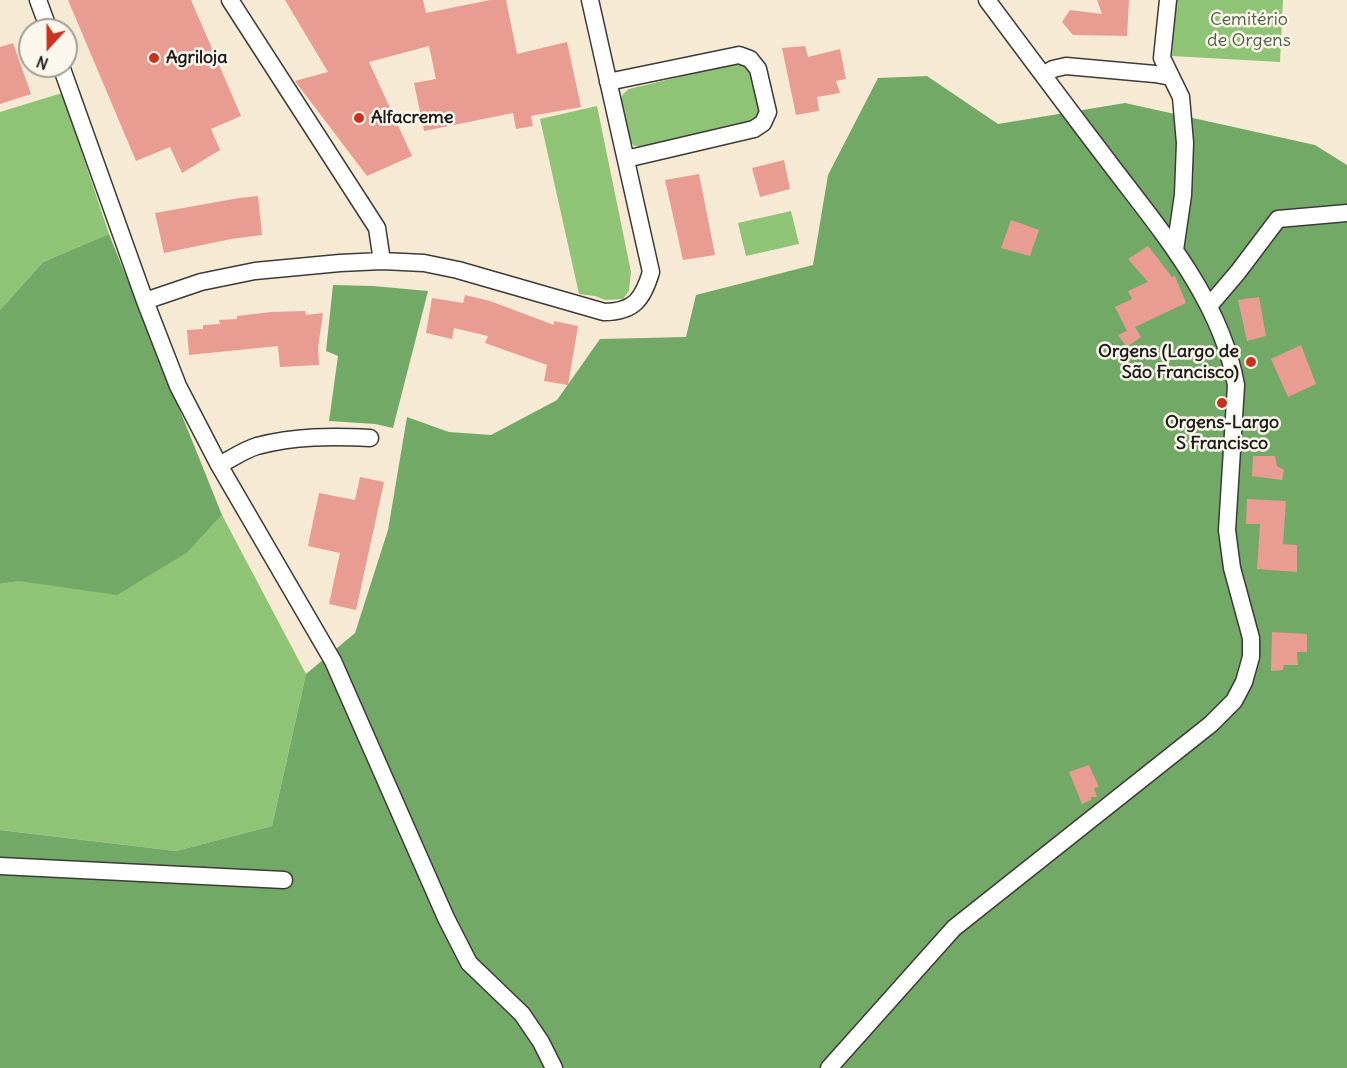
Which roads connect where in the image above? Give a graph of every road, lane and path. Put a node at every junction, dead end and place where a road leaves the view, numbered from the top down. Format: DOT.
graph roads {
  1 [pos="38,0"];
  2 [pos="230,0"];
  3 [pos="590,0"];
  4 [pos="987,0"];
  5 [pos="1168,0"];
  6 [pos="45,18"];
  7 [pos="1044,75"];
  8 [pos="1171,77"];
  9 [pos="66,78"];
  10 [pos="608,82"];
  11 [pos="626,159"];
  12 [pos="1347,213"];
  13 [pos="1175,250"];
  14 [pos="382,261"];
  15 [pos="144,301"];
  16 [pos="1209,306"];
  17 [pos="370,438"];
  18 [pos="219,465"];
  19 [pos="0,866"];
  20 [pos="284,880"];
  21 [pos="554,1068"];
  22 [pos="829,1068"];
  1 -- 6 [label="street"];
  2 -- 14 [label="street"];
  3 -- 10 [label="street"];
  4 -- 7 [label="street"];
  5 -- 8 [label="street"];
  7 -- 8 [label="street"];
  7 -- 13 [label="street"];
  8 -- 13 [label="street"];
  9 -- 15 [label="street"];
  10 -- 11 [label="street"];
  10 -- 11 [label="street"];
  11 -- 14 [label="street"];
  12 -- 16 [label="street"];
  13 -- 16 [label="street"];
  14 -- 15 [label="street"];
  15 -- 18 [label="street"];
  16 -- 22 [label="street"];
  17 -- 18 [label="street"];
  18 -- 21 [label="street"];
  19 -- 20 [label="street"];
}
